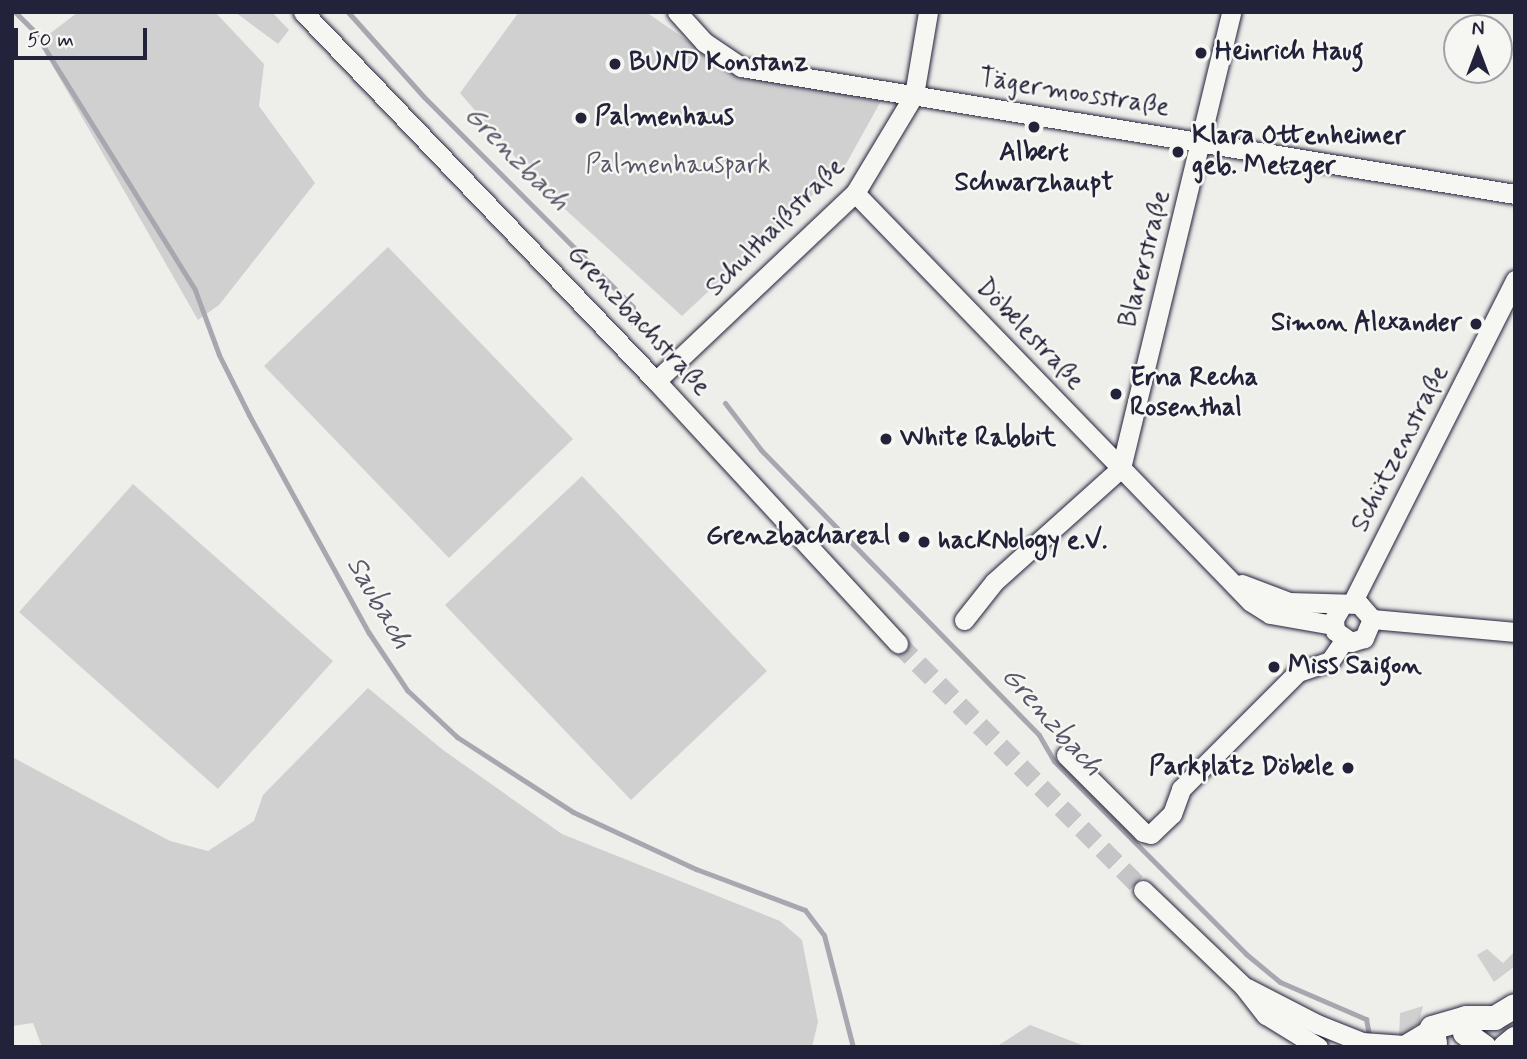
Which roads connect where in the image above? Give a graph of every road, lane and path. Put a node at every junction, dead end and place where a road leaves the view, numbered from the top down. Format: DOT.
graph roads {
  1 [pos="303,12"];
  2 [pos="677,12"];
  3 [pos="928,12"];
  4 [pos="1231,12"];
  5 [pos="914,95"];
  6 [pos="1202,142"];
  7 [pos="855,193"];
  8 [pos="1515,194"];
  9 [pos="1515,281"];
  10 [pos="656,381"];
  11 [pos="1121,468"];
  12 [pos="1225,573"];
  13 [pos="1347,605"];
  14 [pos="1372,619"];
  15 [pos="964,620"];
  16 [pos="1515,632"];
  17 [pos="1339,633"];
  18 [pos="898,643"];
  19 [pos="1066,755"];
  20 [pos="1143,890"];
  21 [pos="1243,986"];
  22 [pos="1515,1006"];
  23 [pos="1515,1017"];
  24 [pos="1470,1033"];
  25 [pos="1432,1039"];
  26 [pos="1515,1040"];
  27 [pos="1318,1047"];
  28 [pos="1505,1047"];
  1 -- 10 [label="street, Grenzbachstraße"];
  2 -- 5 [label="street, Tägermoosstraße"];
  3 -- 5 [label="street, Schulthaißstraße"];
  4 -- 6 [label="street, Blarerstraße"];
  5 -- 6 [label="street, Tägermoosstraße"];
  5 -- 7 [label="street, Schulthaißstraße"];
  6 -- 8 [label="street, Tägermoosstraße"];
  6 -- 11 [label="street, Blarerstraße"];
  7 -- 10 [label="street, Schulthaißstraße"];
  7 -- 11 [label="street, Döbelestraße"];
  9 -- 13 [label="street, Schützenstraße"];
  10 -- 18 [label="street, Grenzbachstraße"];
  11 -- 12 [label="street, Döbelestraße"];
  11 -- 15 [label="street"];
  12 -- 13 [label="street, Döbelestraße"];
  12 -- 17 [label="street, Döbelestraße"];
  13 -- 14 [label="street, Döbelestraße"];
  13 -- 17 [label="street"];
  14 -- 16 [label="street"];
  14 -- 17 [label="street"];
  17 -- 19 [label="street"];
  20 -- 21 [label="street"];
  21 -- 25 [label="street"];
  21 -- 27 [label="street"];
  22 -- 24 [label="main road"];
  23 -- 24 [label="main road"];
  24 -- 25 [label="main road"];
  26 -- 28 [label="main road"];
}
